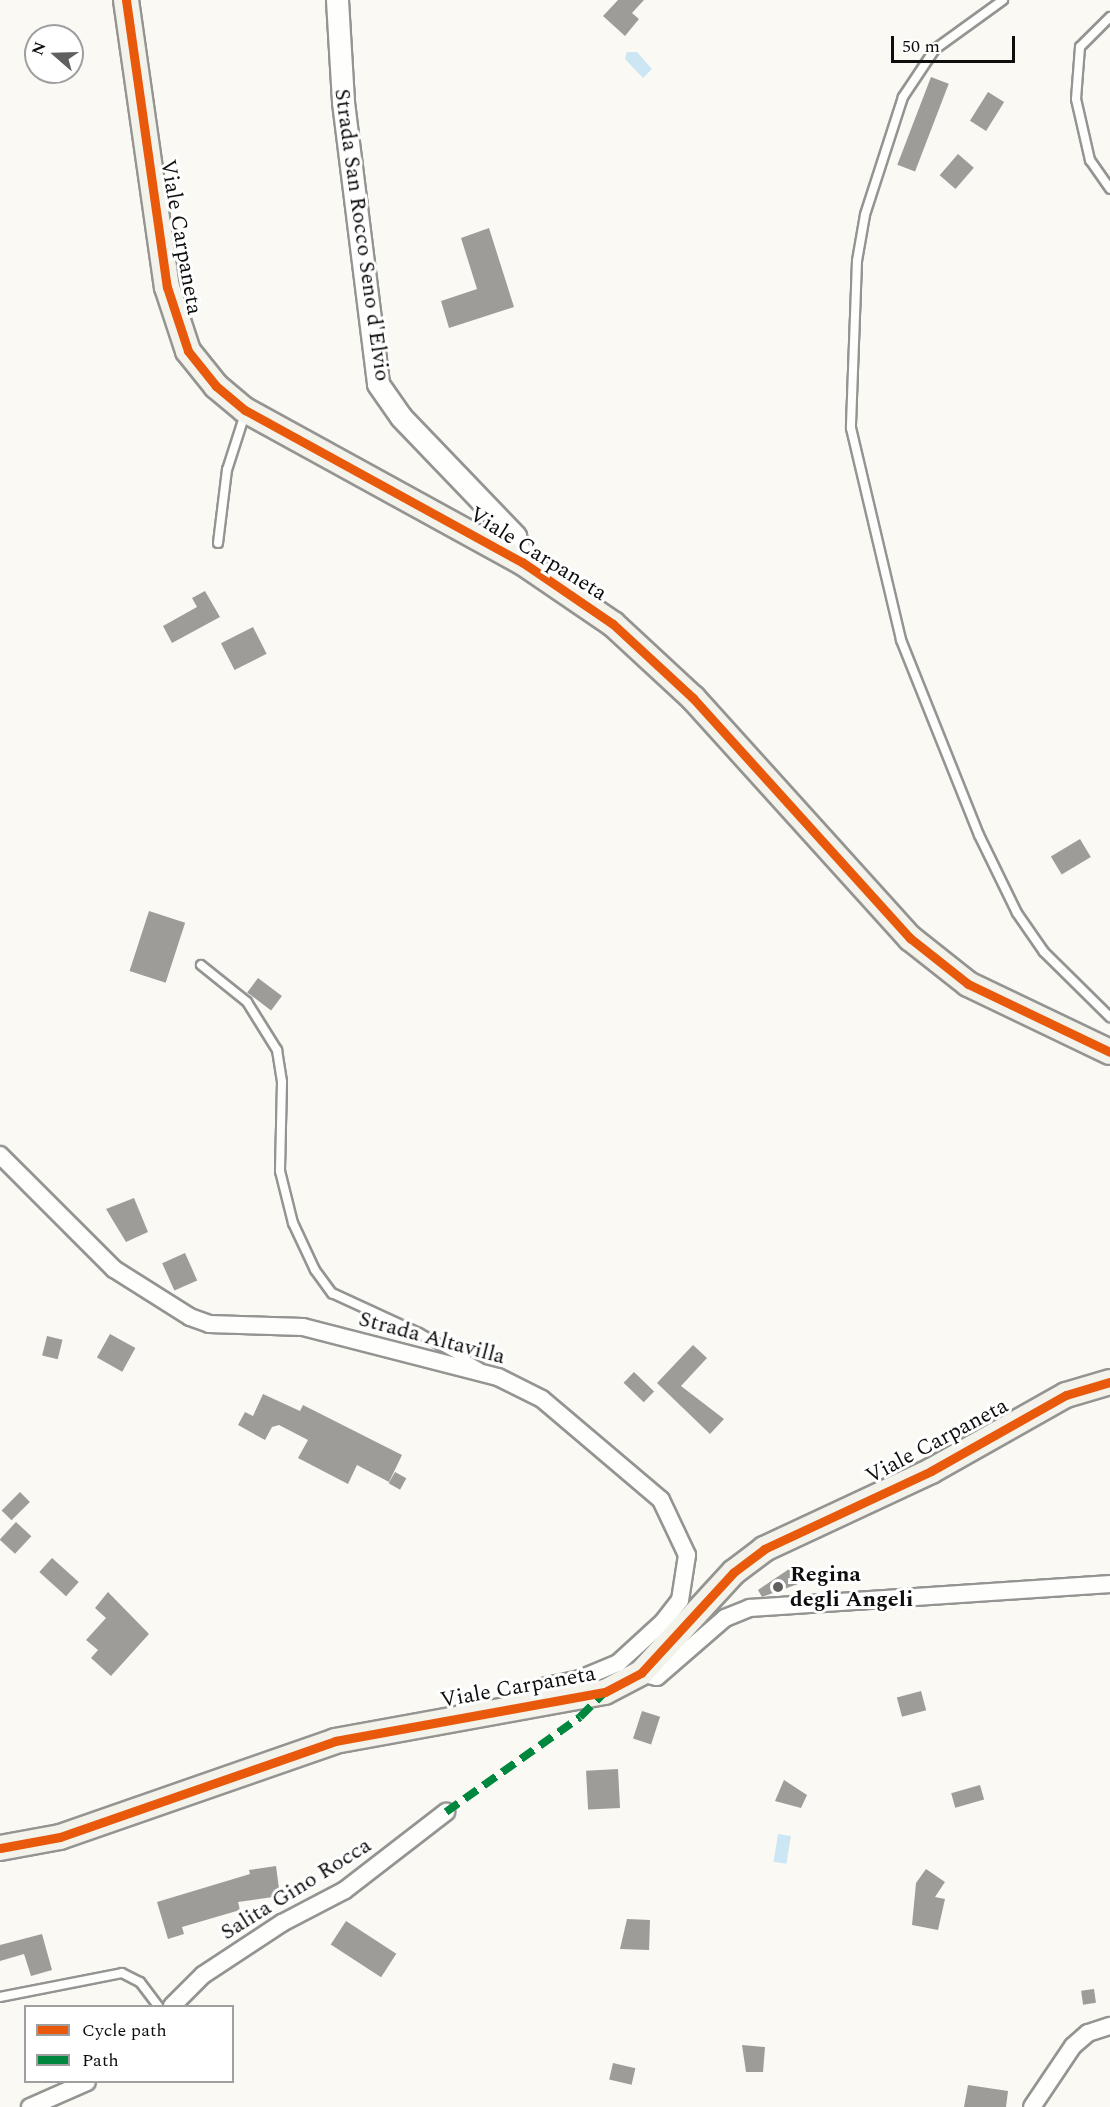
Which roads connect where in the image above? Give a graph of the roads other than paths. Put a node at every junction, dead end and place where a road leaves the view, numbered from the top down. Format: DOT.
graph roads {
  1 [pos="126,0"];
  2 [pos="337,0"];
  3 [pos="1003,0"];
  4 [pos="1110,17"];
  5 [pos="1110,189"];
  6 [pos="245,410"];
  7 [pos="218,543"];
  8 [pos="522,562"];
  9 [pos="201,965"];
  10 [pos="1110,1017"];
  11 [pos="1110,1052"];
  12 [pos="0,1155"];
  13 [pos="488,1374"];
  14 [pos="1110,1382"];
  15 [pos="1110,1584"];
  16 [pos="640,1673"];
  17 [pos="508,1712"];
  18 [pos="447,1812"];
  19 [pos="0,1848"];
  20 [pos="0,1997"];
  21 [pos="157,2005"];
  22 [pos="174,2005"];
  23 [pos="1110,2026"];
  24 [pos="85,2083"];
  25 [pos="30,2107"];
  26 [pos="1032,2107"];
  1 -- 6 [label="main road, Viale Carpaneta"];
  2 -- 8 [label="street, Strada San Rocco Seno d'Elvio"];
  3 -- 10 [label="lane"];
  4 -- 5 [label="lane"];
  6 -- 7 [label="lane"];
  6 -- 8 [label="main road, Viale Carpaneta"];
  8 -- 11 [label="main road, Viale Carpaneta"];
  9 -- 13 [label="lane"];
  12 -- 13 [label="street, Strada Altavilla"];
  13 -- 17 [label="street, Strada Altavilla"];
  14 -- 16 [label="main road, Viale Carpaneta"];
  15 -- 16 [label="street"];
  16 -- 17 [label="main road, Viale Carpaneta"];
  17 -- 19 [label="main road, Viale Carpaneta"];
  18 -- 22 [label="street, Salita Gino Rocca"];
  20 -- 21 [label="lane"];
  23 -- 26 [label="street"];
  24 -- 25 [label="street"];
}
